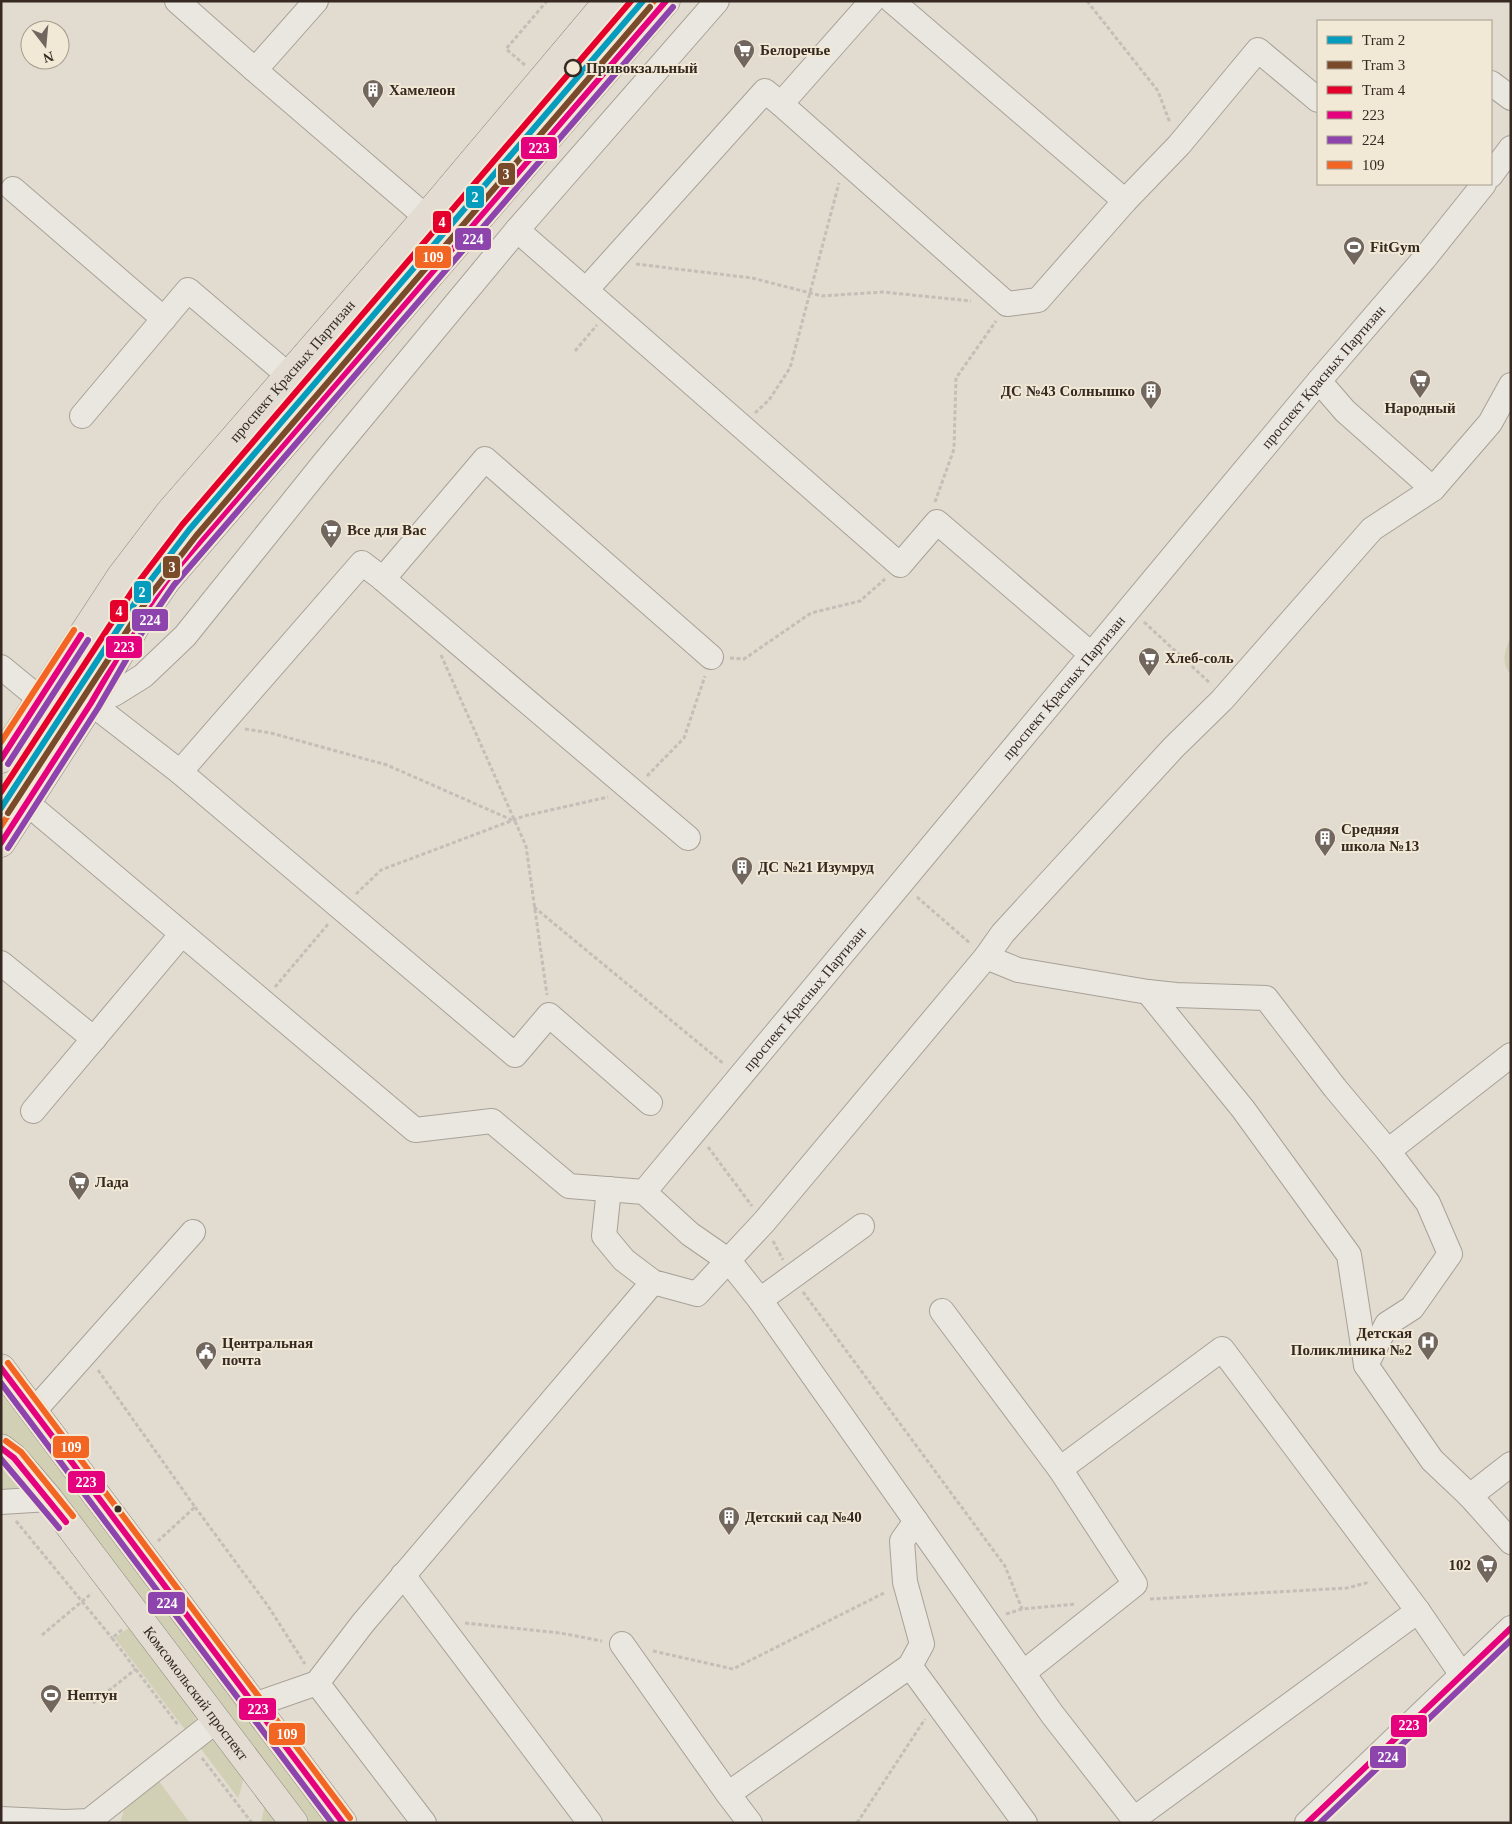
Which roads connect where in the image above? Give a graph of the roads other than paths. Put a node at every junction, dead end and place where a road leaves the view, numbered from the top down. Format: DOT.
graph roads {
  1 [pos="177,1"];
  2 [pos="316,1"];
  3 [pos="666,1"];
  4 [pos="717,1"];
  5 [pos="872,1"];
  6 [pos="892,1"];
  7 [pos="605,2"];
  8 [pos="639,32"];
  9 [pos="255,70"];
  10 [pos="1492,84"];
  11 [pos="1511,98"];
  12 [pos="1317,99"];
  13 [pos="781,104"];
  14 [pos="1483,185"];
  15 [pos="14,189"];
  16 [pos="1125,201"];
  17 [pos="426,217"];
  18 [pos="517,230"];
  19 [pos="586,290"];
  20 [pos="164,319"];
  21 [pos="288,375"];
  22 [pos="1319,381"];
  23 [pos="1511,385"];
  24 [pos="82,416"];
  25 [pos="1433,489"];
  26 [pos="383,579"];
  27 [pos="1091,654"];
  28 [pos="711,657"];
  29 [pos="1,667"];
  30 [pos="40,699"];
  31 [pos="91,703"];
  32 [pos="1,759"];
  33 [pos="180,772"];
  34 [pos="27,803"];
  35 [pos="688,838"];
  36 [pos="1,843"];
  37 [pos="181,935"];
  38 [pos="986,957"];
  39 [pos="1,963"];
  40 [pos="1148,992"];
  41 [pos="94,1039"];
  42 [pos="1511,1055"];
  43 [pos="650,1103"];
  44 [pos="33,1111"];
  45 [pos="1388,1151"];
  46 [pos="609,1189"];
  47 [pos="644,1192"];
  48 [pos="862,1226"];
  49 [pos="193,1232"];
  50 [pos="729,1261"];
  51 [pos="653,1282"];
  52 [pos="760,1300"];
  53 [pos="942,1311"];
  54 [pos="1366,1365"];
  55 [pos="1,1368"];
  56 [pos="33,1412"];
  57 [pos="1,1448"];
  58 [pos="1511,1464"];
  59 [pos="1060,1469"];
  60 [pos="1470,1496"];
  61 [pos="49,1500"];
  62 [pos="7,1510"];
  63 [pos="916,1520"];
  64 [pos="1511,1542"];
  65 [pos="403,1575"];
  66 [pos="1418,1611"];
  67 [pos="1511,1628"];
  68 [pos="622,1644"];
  69 [pos="910,1666"];
  70 [pos="1023,1672"];
  71 [pos="1462,1675"];
  72 [pos="316,1683"];
  73 [pos="254,1705"];
  74 [pos="217,1720"];
  75 [pos="728,1794"];
  76 [pos="1,1819"];
  77 [pos="1135,1821"];
  78 [pos="90,1822"];
  79 [pos="294,1823"];
  80 [pos="342,1823"];
  81 [pos="424,1823"];
  82 [pos="590,1823"];
  83 [pos="750,1823"];
  84 [pos="1025,1823"];
  85 [pos="1307,1823"];
  1 -- 9 [label="street"];
  2 -- 9 [label="street"];
  3 -- 8 [label="main road"];
  4 -- 18 [label="street"];
  5 -- 13 [label="street"];
  6 -- 16 [label="street"];
  7 -- 8 [label="street"];
  7 -- 17 [label="main road, проспект Красных Партизан"];
  8 -- 31 [label="main road"];
  9 -- 17 [label="street"];
  10 -- 11 [label="street"];
  12 -- 16 [label="street"];
  13 -- 16 [label="street"];
  13 -- 19 [label="street"];
  14 -- 22 [label="street, проспект Красных Партизан"];
  15 -- 20 [label="street"];
  17 -- 21 [label="main road, проспект Красных Партизан"];
  18 -- 19 [label="street"];
  18 -- 31 [label="street"];
  19 -- 27 [label="street"];
  20 -- 21 [label="street"];
  20 -- 24 [label="street"];
  21 -- 30 [label="main road, проспект Красных Партизан"];
  22 -- 25 [label="street"];
  22 -- 27 [label="street, проспект Красных Партизан"];
  23 -- 25 [label="street"];
  25 -- 38 [label="street"];
  26 -- 28 [label="street"];
  26 -- 33 [label="street"];
  26 -- 35 [label="street"];
  27 -- 47 [label="street, проспект Красных Партизан"];
  29 -- 30 [label="street"];
  30 -- 32 [label="main road, проспект Красных Партизан"];
  31 -- 33 [label="street"];
  31 -- 34 [label="main road"];
  33 -- 43 [label="street"];
  34 -- 36 [label="main road"];
  34 -- 37 [label="street"];
  37 -- 41 [label="street"];
  37 -- 46 [label="street"];
  38 -- 40 [label="street"];
  38 -- 50 [label="street"];
  39 -- 41 [label="street"];
  40 -- 45 [label="street"];
  40 -- 54 [label="street"];
  41 -- 44 [label="street"];
  42 -- 45 [label="street"];
  45 -- 54 [label="street"];
  46 -- 47 [label="street"];
  46 -- 51 [label="street"];
  47 -- 50 [label="street"];
  48 -- 52 [label="street"];
  49 -- 56 [label="street"];
  50 -- 51 [label="street"];
  50 -- 52 [label="street"];
  51 -- 65 [label="street"];
  52 -- 63 [label="street"];
  53 -- 59 [label="street"];
  54 -- 60 [label="street"];
  55 -- 56 [label="main road"];
  56 -- 73 [label="main road"];
  57 -- 61 [label="main road, Комсомольский проспект"];
  58 -- 60 [label="street"];
  59 -- 66 [label="street"];
  59 -- 70 [label="street"];
  60 -- 64 [label="street"];
  61 -- 62 [label="street"];
  61 -- 74 [label="main road, Комсомольский проспект"];
  63 -- 69 [label="street"];
  63 -- 70 [label="street"];
  65 -- 72 [label="street"];
  65 -- 82 [label="street"];
  66 -- 71 [label="street"];
  66 -- 77 [label="street"];
  67 -- 71 [label="street"];
  68 -- 75 [label="street"];
  69 -- 75 [label="street"];
  69 -- 84 [label="street"];
  70 -- 77 [label="street"];
  71 -- 85 [label="street"];
  72 -- 73 [label="street"];
  72 -- 81 [label="street"];
  73 -- 80 [label="main road"];
  74 -- 78 [label="street"];
  74 -- 79 [label="main road, Комсомольский проспект"];
  75 -- 83 [label="street"];
  76 -- 78 [label="street"];
}
